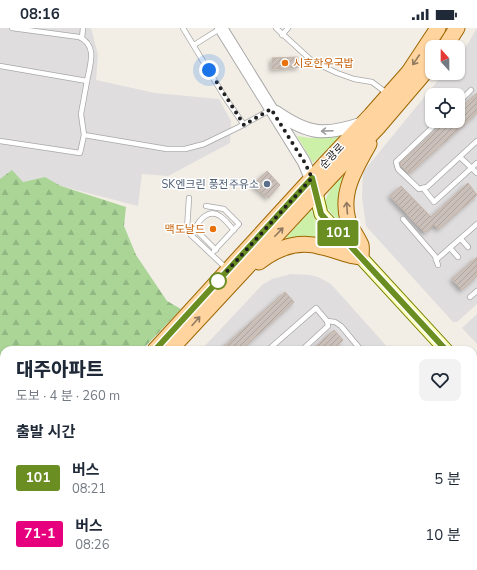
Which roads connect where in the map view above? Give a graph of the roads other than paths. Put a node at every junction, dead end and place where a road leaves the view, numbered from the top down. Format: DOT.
graph roads {
  1 [pos="12,28"];
  2 [pos="83,28"];
  3 [pos="183,28"];
  4 [pos="221,28"];
  5 [pos="276,28"];
  6 [pos="288,28"];
  7 [pos="438,28"];
  8 [pos="457,28"];
  9 [pos="282,34"];
  10 [pos="82,38"];
  11 [pos="449,40"];
  12 [pos="194,45"];
  13 [pos="0,66"];
  14 [pos="425,72"];
  15 [pos="87,80"];
  16 [pos="471,90"];
  17 [pos="389,95"];
  18 [pos="465,96"];
  19 [pos="271,109"];
  20 [pos="364,122"];
  21 [pos="244,125"];
  22 [pos="380,126"];
  23 [pos="432,128"];
  24 [pos="84,135"];
  25 [pos="0,141"];
  26 [pos="477,141"];
  27 [pos="460,157"];
  28 [pos="477,163"];
  29 [pos="472,168"];
  30 [pos="477,173"];
  31 [pos="312,178"];
  32 [pos="423,188"];
  33 [pos="316,193"];
  34 [pos="189,198"];
  35 [pos="206,206"];
  36 [pos="403,219"];
  37 [pos="477,224"];
  38 [pos="234,230"];
  39 [pos="460,238"];
  40 [pos="468,247"];
  41 [pos="450,248"];
  42 [pos="216,250"];
  43 [pos="211,254"];
  44 [pos="361,257"];
  45 [pos="458,257"];
  46 [pos="235,270"];
  47 [pos="477,291"];
  48 [pos="470,298"];
  49 [pos="327,321"];
  50 [pos="159,346"];
  51 [pos="173,346"];
  52 [pos="273,346"];
  53 [pos="306,346"];
  54 [pos="358,346"];
  55 [pos="440,346"];
  1 -- 10 [label="lane"];
  2 -- 10 [label="lane"];
  3 -- 12 [label="lane"];
  4 -- 12 [label="lane"];
  4 -- 19 [label="street"];
  5 -- 9 [label="lane"];
  6 -- 9 [label="lane"];
  7 -- 17 [label="main road, 순광로, one-way"];
  8 -- 11 [label="main road"];
  9 -- 17 [label="lane"];
  10 -- 15 [label="lane"];
  12 -- 21 [label="lane"];
  13 -- 15 [label="lane"];
  14 -- 22 [label="main road, 순광로"];
  15 -- 24 [label="lane"];
  16 -- 18 [label="lane"];
  17 -- 20 [label="main road, 순광로"];
  20 -- 19 [label="street, one-way"];
  19 -- 21 [label="lane"];
  19 -- 31 [label="street"];
  20 -- 31 [label="main road, 순광로"];
  21 -- 24 [label="lane"];
  22 -- 33 [label="main road, 순광로"];
  44 -- 22 [label="main road, one-way"];
  23 -- 32 [label="lane"];
  24 -- 25 [label="lane"];
  26 -- 27 [label="lane"];
  27 -- 29 [label="lane"];
  27 -- 32 [label="lane"];
  28 -- 29 [label="lane"];
  29 -- 30 [label="lane"];
  29 -- 32 [label="lane"];
  31 -- 33 [label="street"];
  31 -- 46 [label="main road, 순광로"];
  33 -- 44 [label="main road"];
  46 -- 33 [label="main road, 순광로, one-way"];
  34 -- 43 [label="lane"];
  35 -- 38 [label="lane"];
  36 -- 41 [label="lane"];
  37 -- 39 [label="lane"];
  38 -- 42 [label="lane"];
  38 -- 42 [label="lane"];
  39 -- 40 [label="lane"];
  39 -- 41 [label="lane"];
  41 -- 45 [label="lane"];
  42 -- 43 [label="lane"];
  43 -- 46 [label="lane"];
  44 -- 46 [label="main road"];
  44 -- 55 [label="main road"];
  46 -- 50 [label="main road, 순광로"];
  51 -- 46 [label="main road, 순광로, one-way"];
  47 -- 48 [label="lane"];
  49 -- 52 [label="lane"];
  49 -- 53 [label="lane"];
  49 -- 54 [label="lane"];
}
